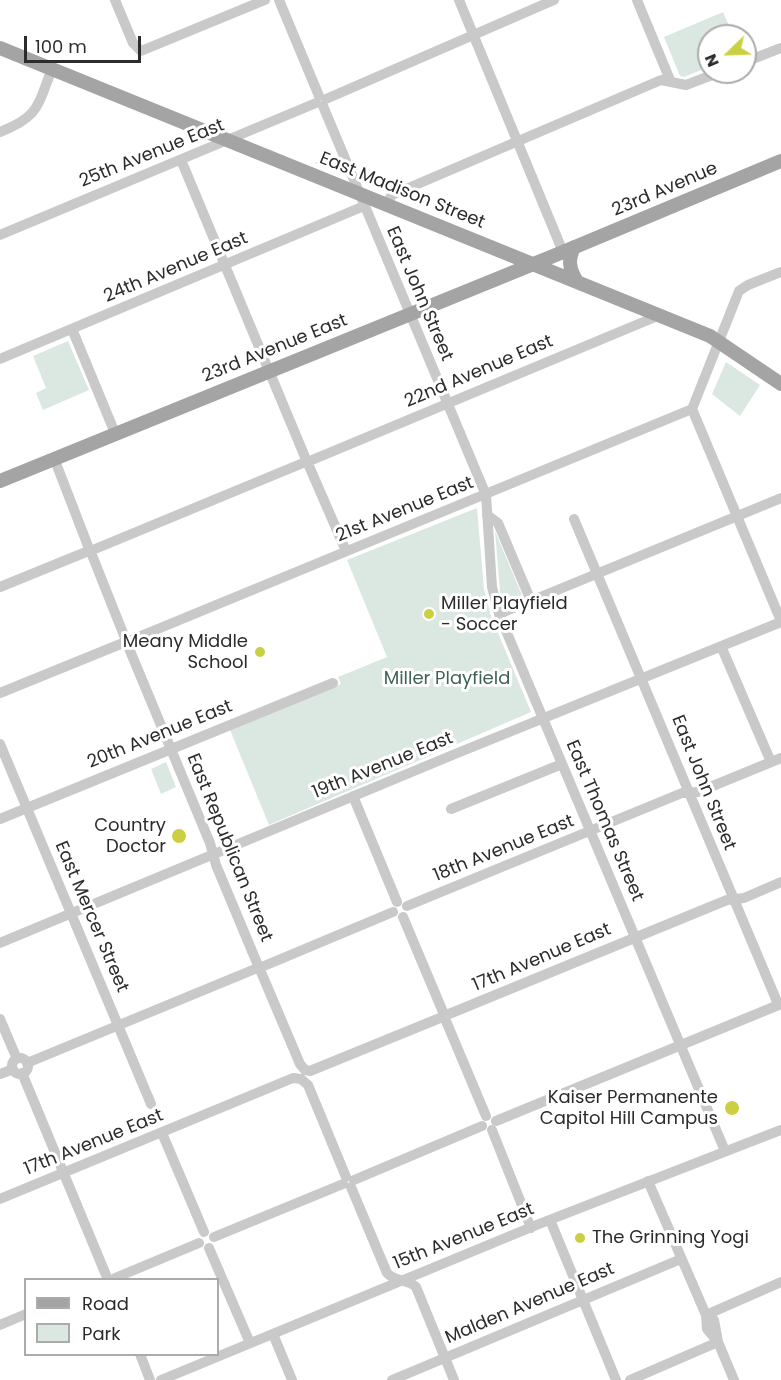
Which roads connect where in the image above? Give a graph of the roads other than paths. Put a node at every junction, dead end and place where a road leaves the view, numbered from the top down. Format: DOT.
graph roads {
  1 [pos="115,0"];
  2 [pos="265,0"];
  3 [pos="278,0"];
  4 [pos="459,0"];
  5 [pos="554,0"];
  6 [pos="637,0"];
  7 [pos="473,34"];
  8 [pos="0,48"];
  9 [pos="781,48"];
  10 [pos="757,57"];
  11 [pos="52,69"];
  12 [pos="670,81"];
  13 [pos="697,81"];
  14 [pos="321,101"];
  15 [pos="0,132"];
  16 [pos="227,141"];
  17 [pos="518,141"];
  18 [pos="181,160"];
  19 [pos="781,161"];
  20 [pos="359,193"];
  21 [pos="386,204"];
  22 [pos="364,206"];
  23 [pos="0,234"];
  24 [pos="569,249"];
  25 [pos="533,263"];
  26 [pos="226,265"];
  27 [pos="781,272"];
  28 [pos="576,280"];
  29 [pos="409,314"];
  30 [pos="660,315"];
  31 [pos="72,329"];
  32 [pos="718,340"];
  33 [pos="0,359"];
  34 [pos="270,370"];
  35 [pos="781,384"];
  36 [pos="447,403"];
  37 [pos="692,409"];
  38 [pos="115,434"];
  39 [pos="54,458"];
  40 [pos="307,462"];
  41 [pos="0,481"];
  42 [pos="486,495"];
  43 [pos="781,498"];
  44 [pos="487,515"];
  45 [pos="737,516"];
  46 [pos="574,519"];
  47 [pos="90,550"];
  48 [pos="346,551"];
  49 [pos="597,574"];
  50 [pos="0,587"];
  51 [pos="531,601"];
  52 [pos="499,614"];
  53 [pos="781,621"];
  54 [pos="127,642"];
  55 [pos="721,646"];
  56 [pos="642,679"];
  57 [pos="333,683"];
  58 [pos="0,693"];
  59 [pos="544,718"];
  60 [pos="0,744"];
  61 [pos="171,748"];
  62 [pos="776,760"];
  63 [pos="562,764"];
  64 [pos="689,793"];
  65 [pos="353,796"];
  66 [pos="27,808"];
  67 [pos="451,809"];
  68 [pos="0,819"];
  69 [pos="590,831"];
  70 [pos="213,854"];
  71 [pos="781,882"];
  72 [pos="733,899"];
  73 [pos="400,909"];
  74 [pos="71,913"];
  75 [pos="635,938"];
  76 [pos="0,943"];
  77 [pos="259,967"];
  78 [pos="779,1004"];
  79 [pos="445,1016"];
  80 [pos="0,1019"];
  81 [pos="118,1025"];
  82 [pos="680,1045"];
  83 [pos="20,1066"];
  84 [pos="0,1074"];
  85 [pos="303,1075"];
  86 [pos="151,1104"];
  87 [pos="489,1123"];
  88 [pos="781,1130"];
  89 [pos="162,1132"];
  90 [pos="725,1151"];
  91 [pos="64,1173"];
  92 [pos="648,1181"];
  93 [pos="349,1182"];
  94 [pos="0,1199"];
  95 [pos="550,1220"];
  96 [pos="531,1227"];
  97 [pos="207,1240"];
  98 [pos="681,1259"];
  99 [pos="110,1278"];
  100 [pos="402,1281"];
  101 [pos="781,1282"];
  102 [pos="583,1299"];
  103 [pos="24,1315"];
  104 [pos="706,1315"];
  105 [pos="0,1325"];
  106 [pos="273,1334"];
  107 [pos="718,1342"];
  108 [pos="250,1343"];
  109 [pos="141,1356"];
  110 [pos="219,1356"];
  111 [pos="219,1356"];
  112 [pos="445,1359"];
  113 [pos="150,1380"];
  114 [pos="161,1380"];
  115 [pos="292,1380"];
  116 [pos="392,1380"];
  117 [pos="454,1380"];
  118 [pos="616,1380"];
  119 [pos="630,1380"];
  120 [pos="734,1380"];
  1 -- 2 [label="street"];
  3 -- 14 [label="street, East John Street"];
  4 -- 7 [label="street"];
  5 -- 7 [label="street, 25th Avenue East"];
  6 -- 12 [label="street"];
  7 -- 14 [label="street, 25th Avenue East"];
  7 -- 17 [label="street"];
  8 -- 11 [label="main road, East Madison Street"];
  9 -- 10 [label="street"];
  11 -- 15 [label="street"];
  11 -- 16 [label="main road, East Madison Street"];
  12 -- 13 [label="street"];
  12 -- 17 [label="street"];
  14 -- 16 [label="street, 25th Avenue East"];
  14 -- 20 [label="street, East John Street"];
  16 -- 18 [label="street, 25th Avenue East"];
  16 -- 20 [label="main road, East Madison Street"];
  17 -- 21 [label="street"];
  17 -- 24 [label="street"];
  18 -- 23 [label="street, 25th Avenue East"];
  18 -- 26 [label="street"];
  19 -- 24 [label="main road, 23rd Avenue"];
  20 -- 21 [label="main road, East Madison Street"];
  20 -- 22 [label="street, East John Street"];
  21 -- 25 [label="main road, East Madison Street"];
  22 -- 26 [label="street, 24th Avenue East"];
  22 -- 29 [label="street, East John Street"];
  24 -- 25 [label="main road, 23rd Avenue East"];
  24 -- 28 [label="main road"];
  25 -- 28 [label="main road, East Madison Street"];
  25 -- 29 [label="main road, 23rd Avenue East"];
  26 -- 31 [label="street, 24th Avenue East"];
  26 -- 34 [label="street"];
  27 -- 32 [label="street"];
  28 -- 30 [label="main road, East Madison Street"];
  29 -- 34 [label="main road, 23rd Avenue East"];
  29 -- 36 [label="street, East John Street"];
  30 -- 32 [label="main road, East Madison Street"];
  30 -- 36 [label="street, 22nd Avenue East"];
  31 -- 33 [label="street, 24th Avenue East"];
  31 -- 38 [label="street"];
  32 -- 35 [label="main road, East Madison Street"];
  32 -- 37 [label="street"];
  34 -- 38 [label="main road, 23rd Avenue East"];
  34 -- 40 [label="street"];
  36 -- 40 [label="street, 22nd Avenue East"];
  36 -- 42 [label="street, East John Street"];
  37 -- 42 [label="street, 21st Avenue East"];
  37 -- 45 [label="street"];
  38 -- 39 [label="main road, 23rd Avenue East"];
  39 -- 41 [label="main road, 23rd Avenue East"];
  39 -- 47 [label="street, East Republican Street"];
  40 -- 47 [label="street, 22nd Avenue East"];
  40 -- 48 [label="street"];
  42 -- 44 [label="street, East Thomas Street"];
  42 -- 48 [label="street, 21st Avenue East"];
  43 -- 45 [label="street"];
  44 -- 51 [label="street"];
  44 -- 52 [label="street, East Thomas Street"];
  45 -- 49 [label="street"];
  45 -- 53 [label="street"];
  46 -- 49 [label="street, East John Street"];
  47 -- 50 [label="street, 22nd Avenue East"];
  47 -- 54 [label="street, East Republican Street"];
  48 -- 54 [label="street, 21st Avenue East"];
  49 -- 51 [label="street"];
  49 -- 56 [label="street, East John Street"];
  51 -- 52 [label="street"];
  52 -- 59 [label="street, East Thomas Street"];
  53 -- 55 [label="street, 19th Avenue East"];
  54 -- 58 [label="street, 21st Avenue East"];
  54 -- 61 [label="street, East Republican Street"];
  55 -- 56 [label="street, 19th Avenue East"];
  55 -- 62 [label="street"];
  56 -- 59 [label="street, 19th Avenue East"];
  56 -- 64 [label="street, East John Street"];
  57 -- 61 [label="street, 20th Avenue East"];
  59 -- 63 [label="street, East Thomas Street"];
  59 -- 65 [label="street, 19th Avenue East"];
  60 -- 66 [label="street, East Mercer Street"];
  61 -- 66 [label="street, 20th Avenue East"];
  61 -- 70 [label="street, East Republican Street"];
  62 -- 64 [label="street, 18th Avenue East"];
  63 -- 67 [label="street"];
  63 -- 69 [label="street, East Thomas Street"];
  64 -- 69 [label="street, 18th Avenue East"];
  64 -- 72 [label="street, East John Street"];
  65 -- 70 [label="street, 19th Avenue East"];
  65 -- 73 [label="street"];
  66 -- 68 [label="street, 20th Avenue East"];
  66 -- 74 [label="street, East Mercer Street"];
  69 -- 73 [label="street, 18th Avenue East"];
  69 -- 75 [label="street, East Thomas Street"];
  70 -- 74 [label="street, 19th Avenue East"];
  70 -- 77 [label="street, East Republican Street"];
  71 -- 72 [label="street, 17th Avenue East"];
  72 -- 75 [label="street, 17th Avenue East"];
  72 -- 78 [label="street, East John Street"];
  73 -- 77 [label="street, 18th Avenue East"];
  73 -- 79 [label="street"];
  74 -- 76 [label="street, 19th Avenue East"];
  74 -- 81 [label="street, East Mercer Street"];
  75 -- 79 [label="street, 17th Avenue East"];
  75 -- 82 [label="street, East Thomas Street"];
  77 -- 81 [label="street, 18th Avenue East"];
  77 -- 85 [label="street, East Republican Street"];
  78 -- 82 [label="street"];
  79 -- 85 [label="street, 17th Avenue East"];
  79 -- 87 [label="street"];
  80 -- 83 [label="street"];
  81 -- 83 [label="street, 18th Avenue East"];
  81 -- 86 [label="street, East Mercer Street"];
  82 -- 87 [label="street"];
  82 -- 90 [label="street, East Thomas Street"];
  83 -- 84 [label="street, 18th Avenue East"];
  83 -- 91 [label="street"];
  85 -- 89 [label="street, 17th Avenue East"];
  85 -- 93 [label="street, East Republican Street"];
  87 -- 93 [label="street"];
  87 -- 96 [label="street"];
  88 -- 90 [label="street, 15th Avenue East"];
  89 -- 91 [label="street, 17th Avenue East"];
  89 -- 97 [label="street"];
  90 -- 92 [label="street, 15th Avenue East"];
  91 -- 94 [label="street, 17th Avenue East"];
  91 -- 99 [label="street"];
  92 -- 95 [label="street, 15th Avenue East"];
  92 -- 98 [label="street"];
  93 -- 97 [label="street"];
  93 -- 100 [label="street, East Republican Street"];
  95 -- 96 [label="street, 15th Avenue East"];
  95 -- 102 [label="street"];
  96 -- 100 [label="street, 15th Avenue East"];
  97 -- 99 [label="street"];
  97 -- 108 [label="street"];
  98 -- 102 [label="street, Malden Avenue East"];
  98 -- 104 [label="street"];
  100 -- 106 [label="street, 15th Avenue East"];
  100 -- 112 [label="street, East Republican Street"];
  101 -- 104 [label="street"];
  102 -- 112 [label="street, Malden Avenue East"];
  102 -- 118 [label="street"];
  103 -- 105 [label="street"];
  104 -- 107 [label="street"];
  106 -- 108 [label="street, 15th Avenue East"];
  106 -- 115 [label="street"];
  107 -- 119 [label="street"];
  107 -- 120 [label="street"];
  108 -- 110 [label="street, 15th Avenue East"];
  109 -- 113 [label="street"];
  111 -- 114 [label="street, 15th Avenue East"];
  112 -- 116 [label="street, Malden Avenue East"];
  112 -- 117 [label="street, East Republican Street"];
}
